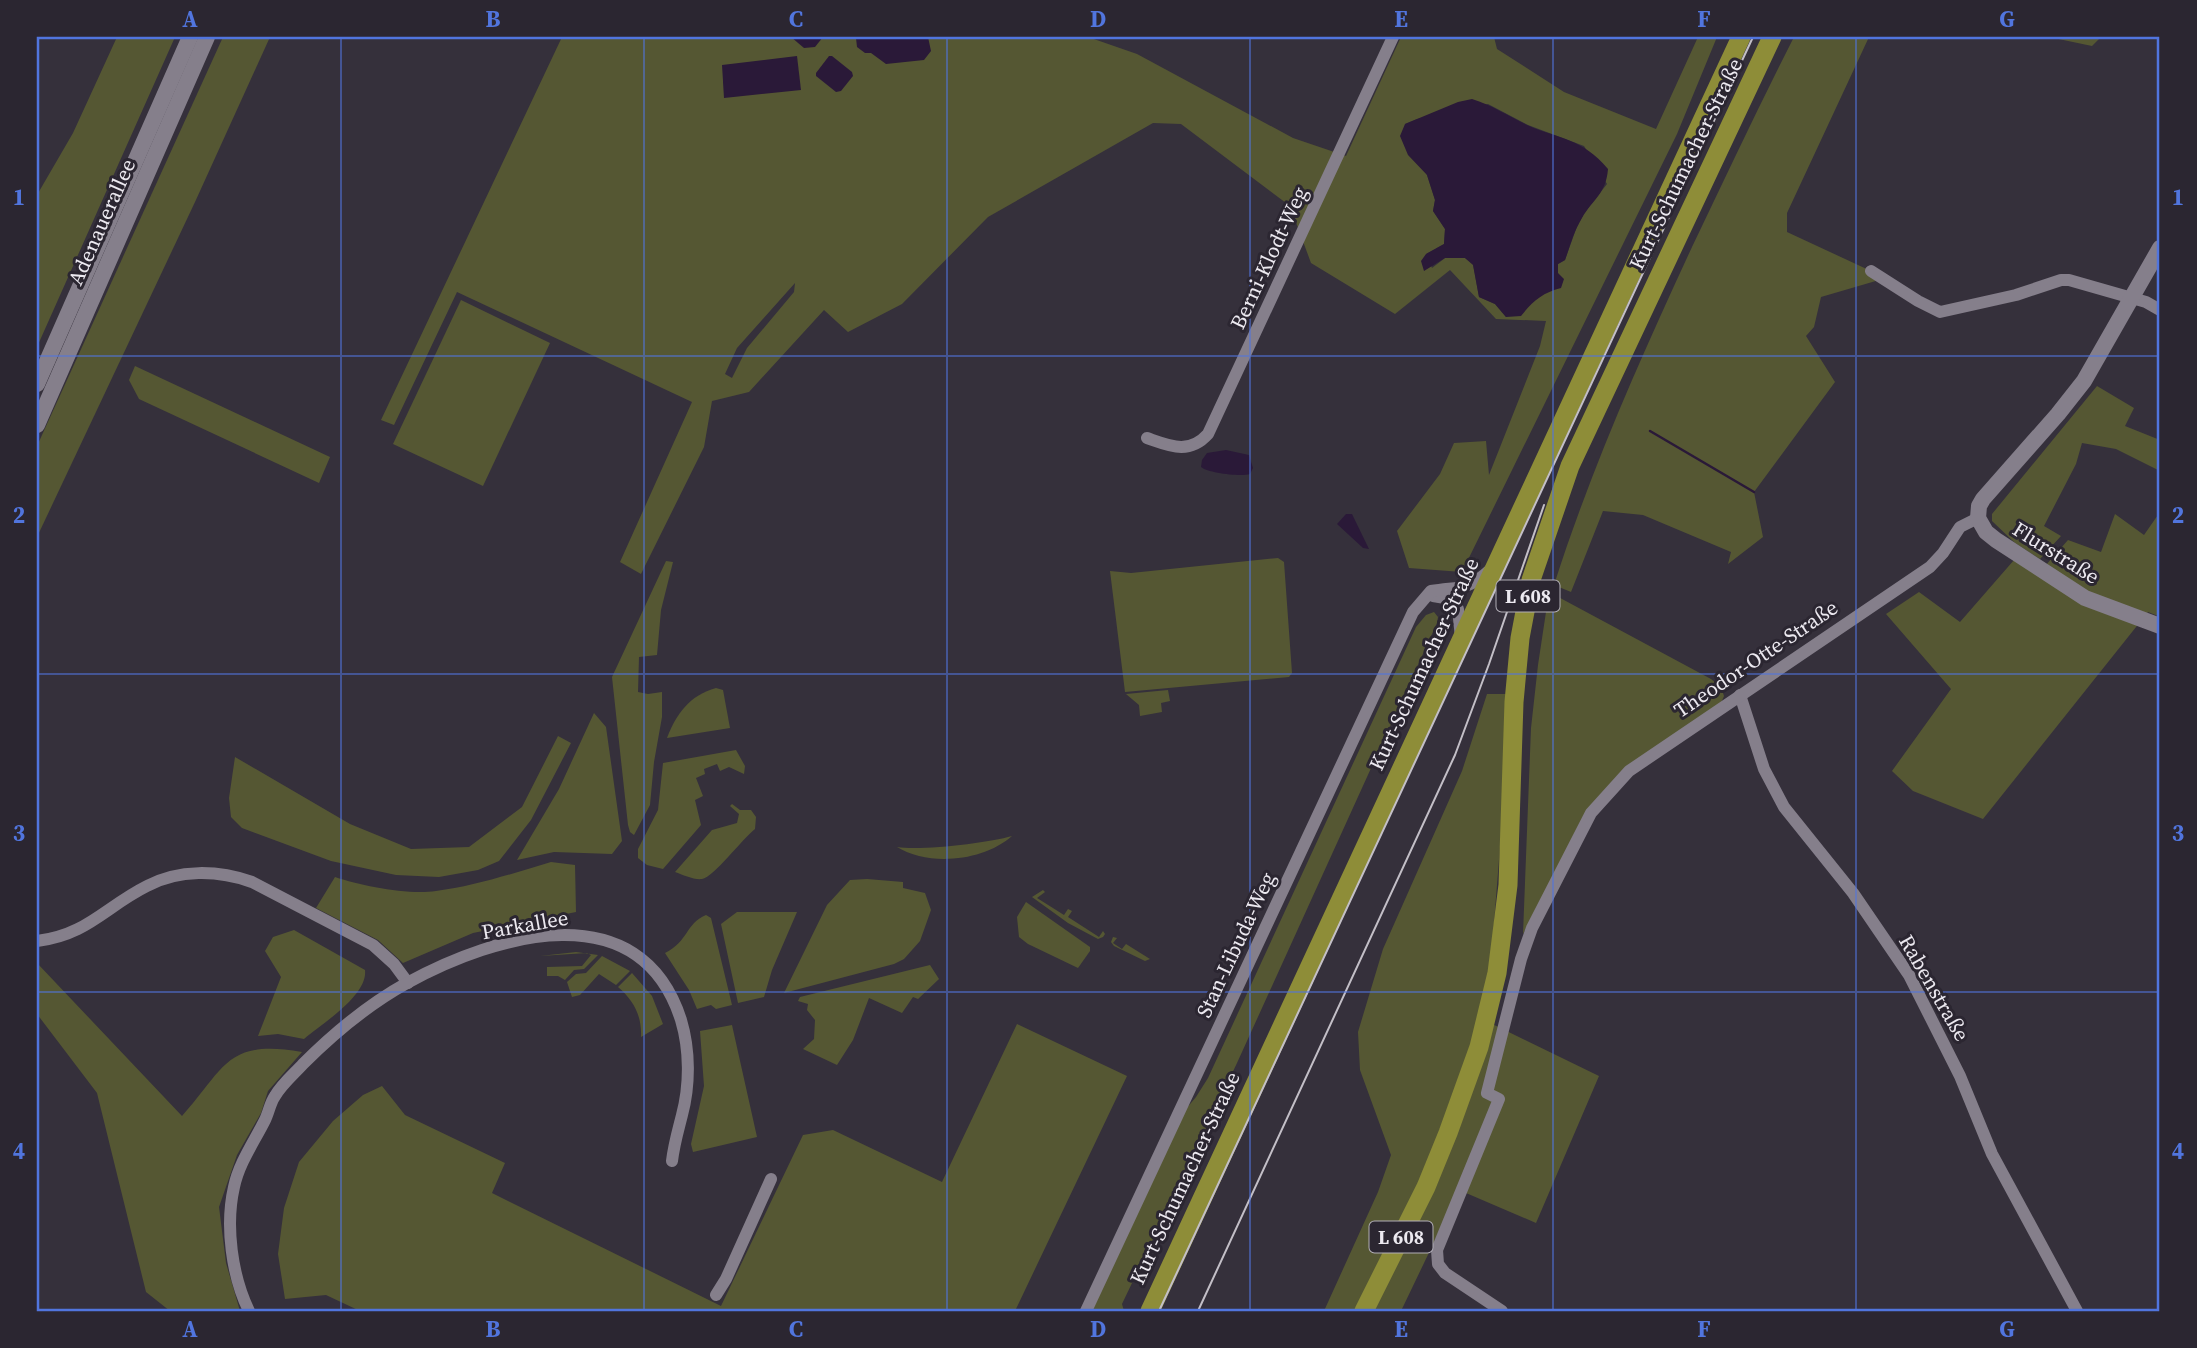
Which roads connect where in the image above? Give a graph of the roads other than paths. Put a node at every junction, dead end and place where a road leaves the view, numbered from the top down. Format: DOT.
graph roads {
  1 [pos="190,37"];
  2 [pos="208,37"];
  3 [pos="1393,37"];
  4 [pos="1741,37"];
  5 [pos="1772,37"];
  6 [pos="2160,248"];
  7 [pos="1871,271"];
  8 [pos="2132,298"];
  9 [pos="2160,310"];
  10 [pos="37,384"];
  11 [pos="37,425"];
  12 [pos="1147,438"];
  13 [pos="1978,518"];
  14 [pos="1495,565"];
  15 [pos="1425,597"];
  16 [pos="2160,626"];
  17 [pos="1461,641"];
  18 [pos="1740,695"];
  19 [pos="37,941"];
  20 [pos="408,983"];
  21 [pos="672,1161"];
  22 [pos="771,1179"];
  23 [pos="716,1295"];
  24 [pos="249,1311"];
  25 [pos="1086,1311"];
  26 [pos="1150,1311"];
  27 [pos="1364,1311"];
  28 [pos="1502,1311"];
  29 [pos="2077,1311"];
  1 -- 10 [label="main road, Adenauerallee"];
  2 -- 11 [label="main road, Adenauerallee"];
  3 -- 12 [label="street, Berni-Klodt-Weg"];
  4 -- 14 [label="main road, Kurt-Schumacher-Straße / L 608"];
  5 -- 27 [label="main road, Kurt-Schumacher-Straße / L 608"];
  6 -- 8 [label="main road, Theodor-Otte-Straße"];
  7 -- 8 [label="street"];
  8 -- 9 [label="street"];
  8 -- 13 [label="main road, Theodor-Otte-Straße"];
  13 -- 16 [label="main road, Flurstraße"];
  13 -- 18 [label="street, Theodor-Otte-Straße"];
  14 -- 15 [label="street"];
  14 -- 17 [label="main road, Kurt-Schumacher-Straße / L 608"];
  15 -- 17 [label="street"];
  15 -- 25 [label="street, Stan-Libuda-Weg"];
  17 -- 26 [label="main road, Kurt-Schumacher-Straße / L 608"];
  18 -- 28 [label="street, Theodor-Otte-Straße"];
  18 -- 29 [label="street, Rabenstraße"];
  19 -- 20 [label="street"];
  20 -- 21 [label="street, Parkallee"];
  20 -- 24 [label="street, Parkallee"];
  22 -- 23 [label="street"];
}
